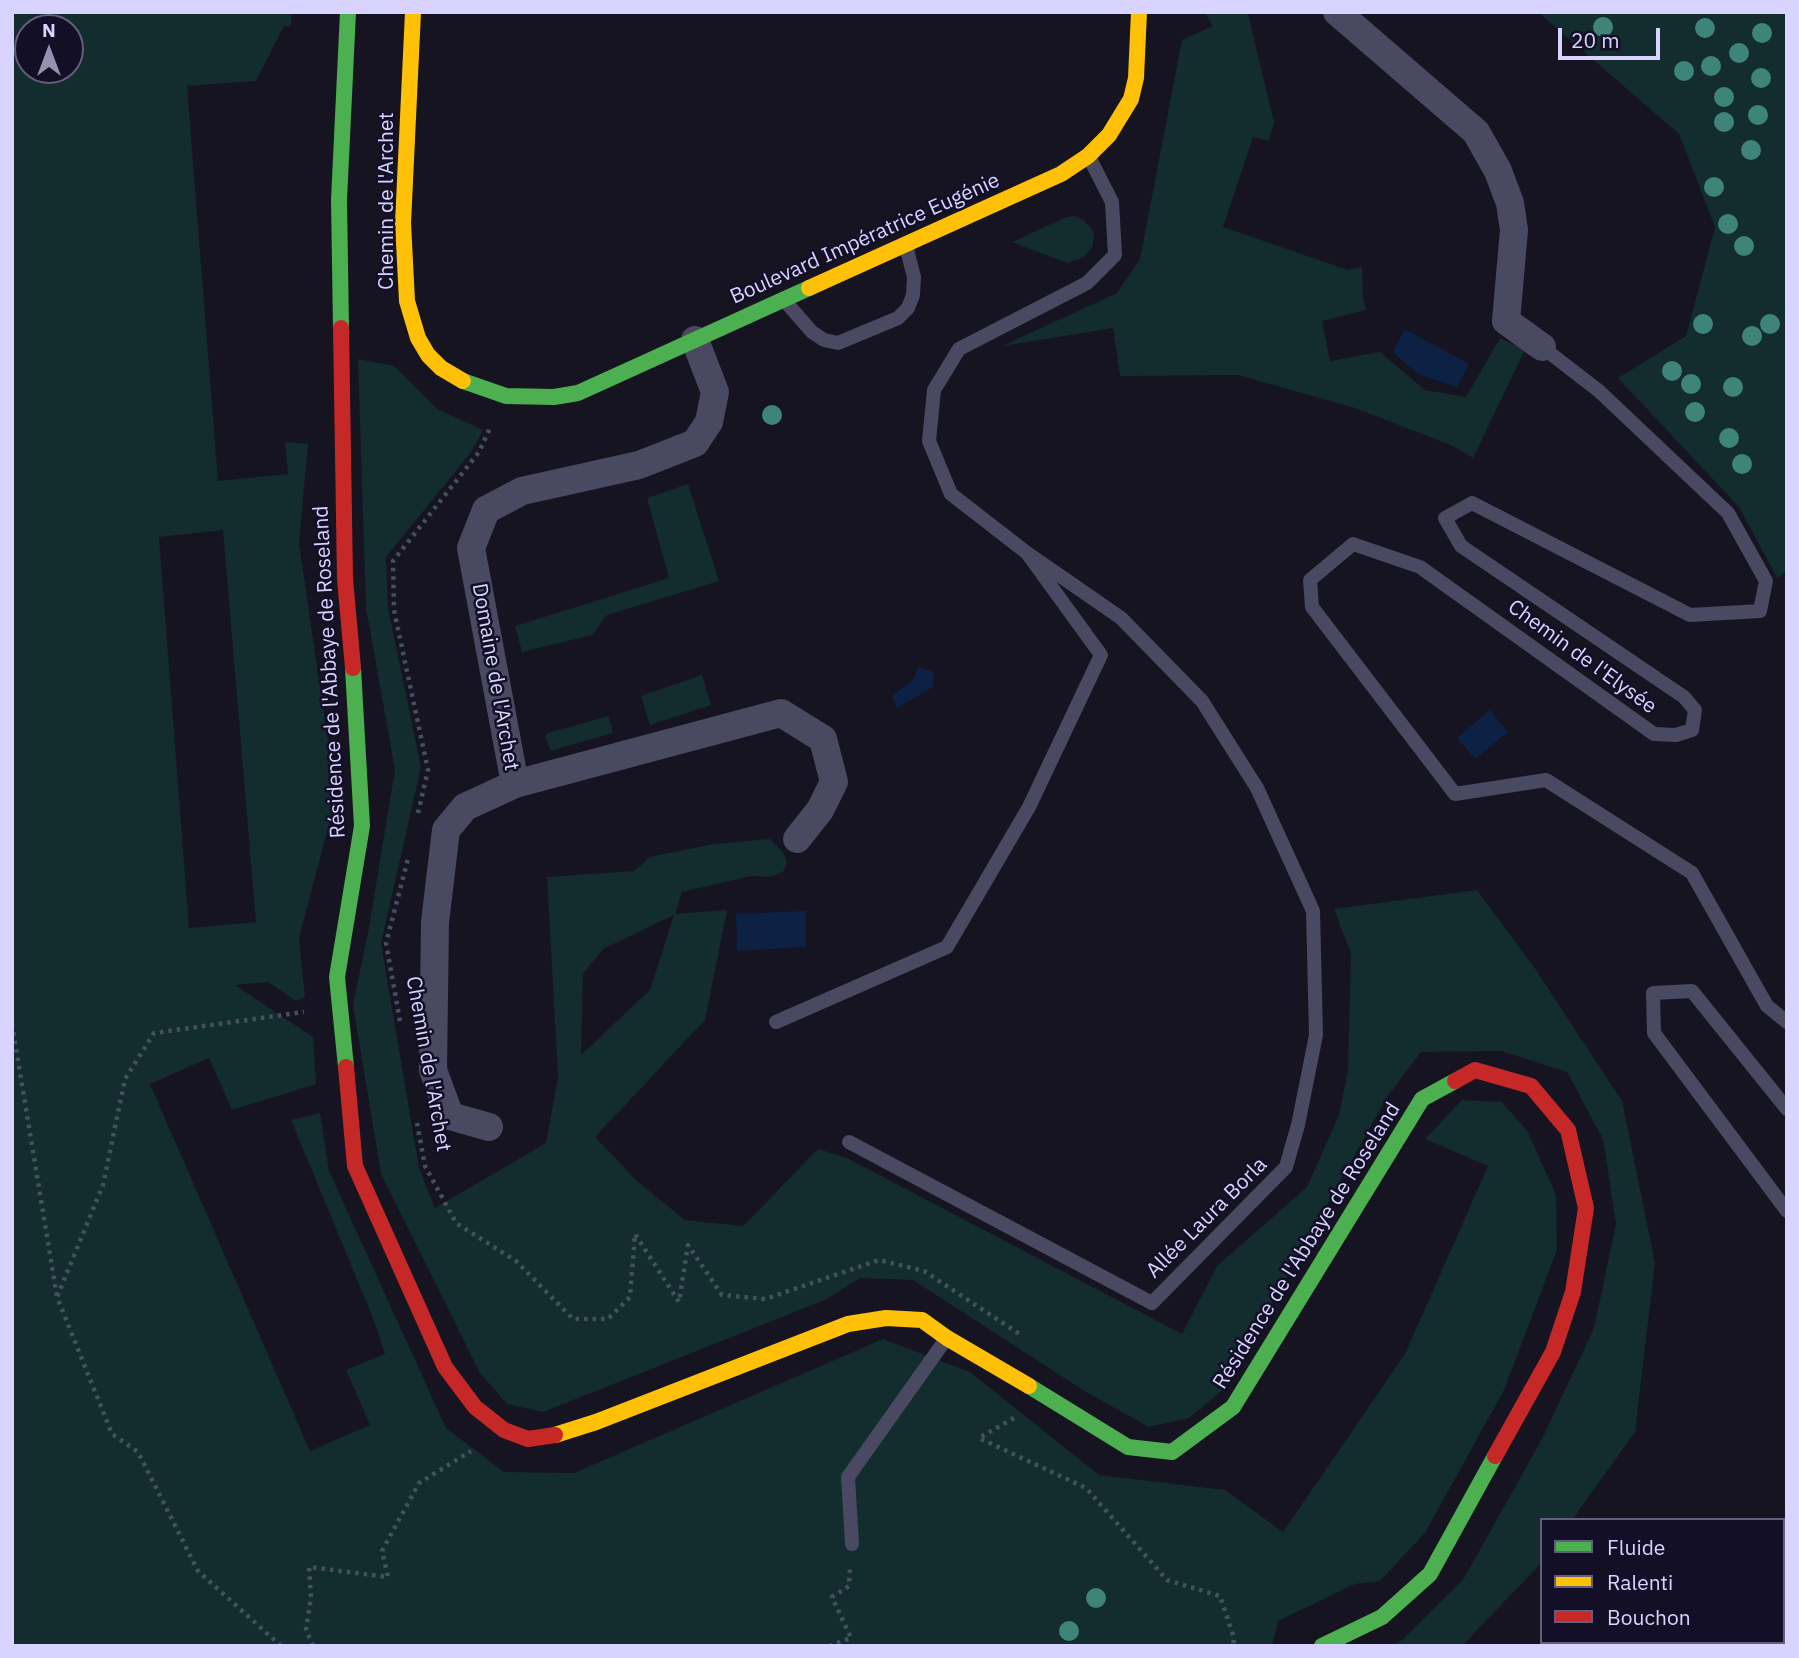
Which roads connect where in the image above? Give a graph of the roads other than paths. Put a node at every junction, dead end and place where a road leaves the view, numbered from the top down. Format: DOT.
graph roads {
  1 [pos="348,12"];
  2 [pos="414,12"];
  3 [pos="1139,12"];
  4 [pos="1337,12"];
  5 [pos="1088,156"];
  6 [pos="905,243"];
  7 [pos="783,299"];
  8 [pos="695,340"];
  9 [pos="1542,347"];
  10 [pos="506,396"];
  11 [pos="1027,552"];
  12 [pos="514,784"];
  13 [pos="797,839"];
  14 [pos="776,1021"];
  15 [pos="1787,1022"];
  16 [pos="1787,1109"];
  17 [pos="489,1127"];
  18 [pos="849,1142"];
  19 [pos="1787,1211"];
  20 [pos="947,1338"];
  21 [pos="852,1544"];
  22 [pos="1322,1646"];
  1 -- 20 [label="street, Résidence de l'Abbaye de Roseland"];
  2 -- 10 [label="street, Chemin de l'Archet"];
  3 -- 5 [label="street, Boulevard Impératrice Eugénie"];
  4 -- 9 [label="street"];
  5 -- 6 [label="street, Boulevard Impératrice Eugénie"];
  5 -- 11 [label="lane, Allée Laura Borla"];
  6 -- 7 [label="street, Boulevard Impératrice Eugénie"];
  6 -- 7 [label="lane"];
  7 -- 8 [label="street, Boulevard Impératrice Eugénie"];
  8 -- 10 [label="street, Boulevard Impératrice Eugénie"];
  8 -- 12 [label="street, Domaine de l'Archet"];
  9 -- 15 [label="lane, Chemin de l'Elysée"];
  11 -- 14 [label="lane, Allée Laura Borla"];
  11 -- 18 [label="lane, Allée Laura Borla"];
  12 -- 13 [label="street, Domaine de l'Archet"];
  12 -- 17 [label="street"];
  16 -- 19 [label="lane"];
  20 -- 21 [label="lane"];
  20 -- 22 [label="street, Résidence de l'Abbaye de Roseland"];
}
